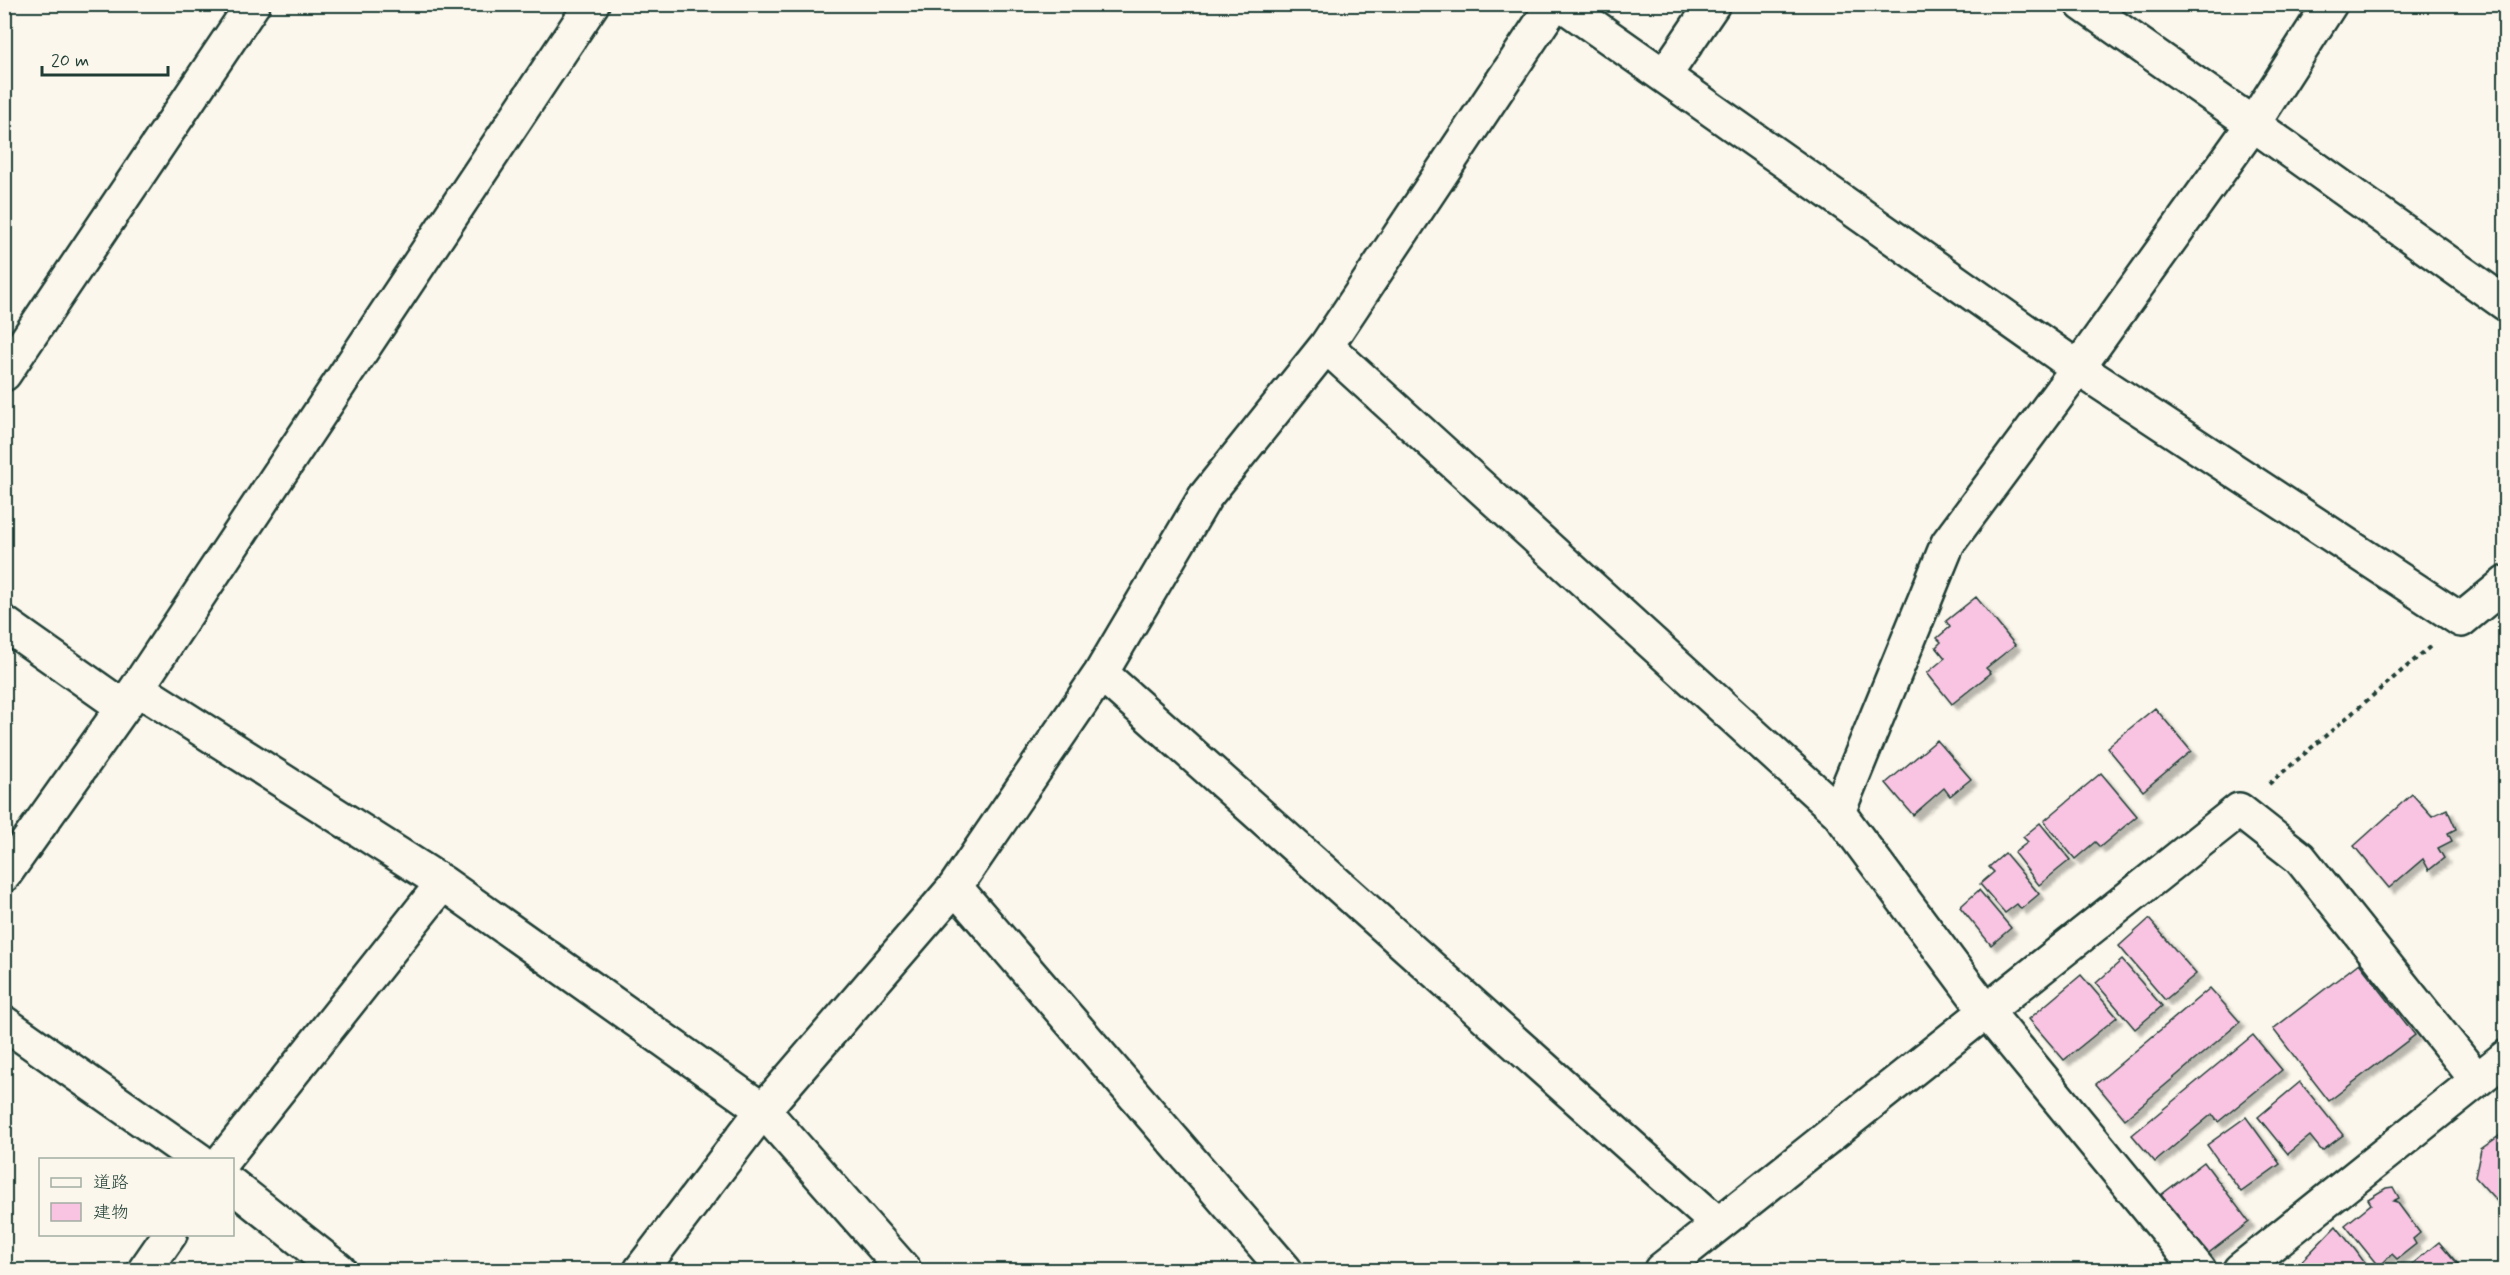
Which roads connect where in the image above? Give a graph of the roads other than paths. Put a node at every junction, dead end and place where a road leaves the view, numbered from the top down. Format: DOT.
graph roads {
  1 [pos="253,4"];
  2 [pos="592,4"];
  3 [pos="1554,4"];
  4 [pos="1562,4"];
  5 [pos="1713,4"];
  6 [pos="2082,4"];
  7 [pos="2330,4"];
  8 [pos="1664,76"];
  9 [pos="2253,124"];
  10 [pos="2505,304"];
  11 [pos="1326,346"];
  12 [pos="2078,368"];
  13 [pos="4,374"];
  14 [pos="2505,583"];
  15 [pos="4,623"];
  16 [pos="1101,673"];
  17 [pos="130,698"];
  18 [pos="1838,812"];
  19 [pos="4,875"];
  20 [pos="443,883"];
  21 [pos="955,887"];
  22 [pos="1987,1012"];
  23 [pos="4,1023"];
  24 [pos="2505,1057"];
  25 [pos="2477,1080"];
  26 [pos="764,1110"];
  27 [pos="197,1158"];
  28 [pos="225,1158"];
  29 [pos="234,1187"];
  30 [pos="1718,1224"];
  31 [pos="169,1236"];
  32 [pos="145,1270"];
  33 [pos="339,1270"];
  34 [pos="641,1270"];
  35 [pos="904,1270"];
  36 [pos="1285,1270"];
  37 [pos="1660,1270"];
  38 [pos="2199,1270"];
  39 [pos="2240,1270"];
  1 -- 13 [label="street"];
  2 -- 17 [label="street"];
  3 -- 11 [label="street"];
  4 -- 8 [label="street"];
  5 -- 8 [label="street"];
  6 -- 9 [label="street"];
  7 -- 9 [label="street"];
  8 -- 12 [label="street"];
  9 -- 10 [label="street"];
  9 -- 12 [label="street"];
  11 -- 16 [label="street"];
  11 -- 18 [label="street"];
  12 -- 14 [label="street"];
  12 -- 18 [label="street"];
  15 -- 17 [label="street"];
  16 -- 21 [label="street"];
  16 -- 30 [label="street"];
  17 -- 19 [label="street"];
  17 -- 20 [label="street"];
  18 -- 22 [label="street"];
  20 -- 26 [label="street"];
  20 -- 28 [label="street"];
  21 -- 26 [label="street"];
  21 -- 36 [label="street"];
  22 -- 25 [label="street"];
  22 -- 30 [label="street"];
  22 -- 38 [label="street"];
  23 -- 27 [label="street"];
  24 -- 25 [label="street"];
  25 -- 39 [label="street"];
  26 -- 34 [label="street"];
  26 -- 35 [label="street"];
  29 -- 33 [label="street"];
  30 -- 37 [label="street"];
  31 -- 32 [label="street"];
}
